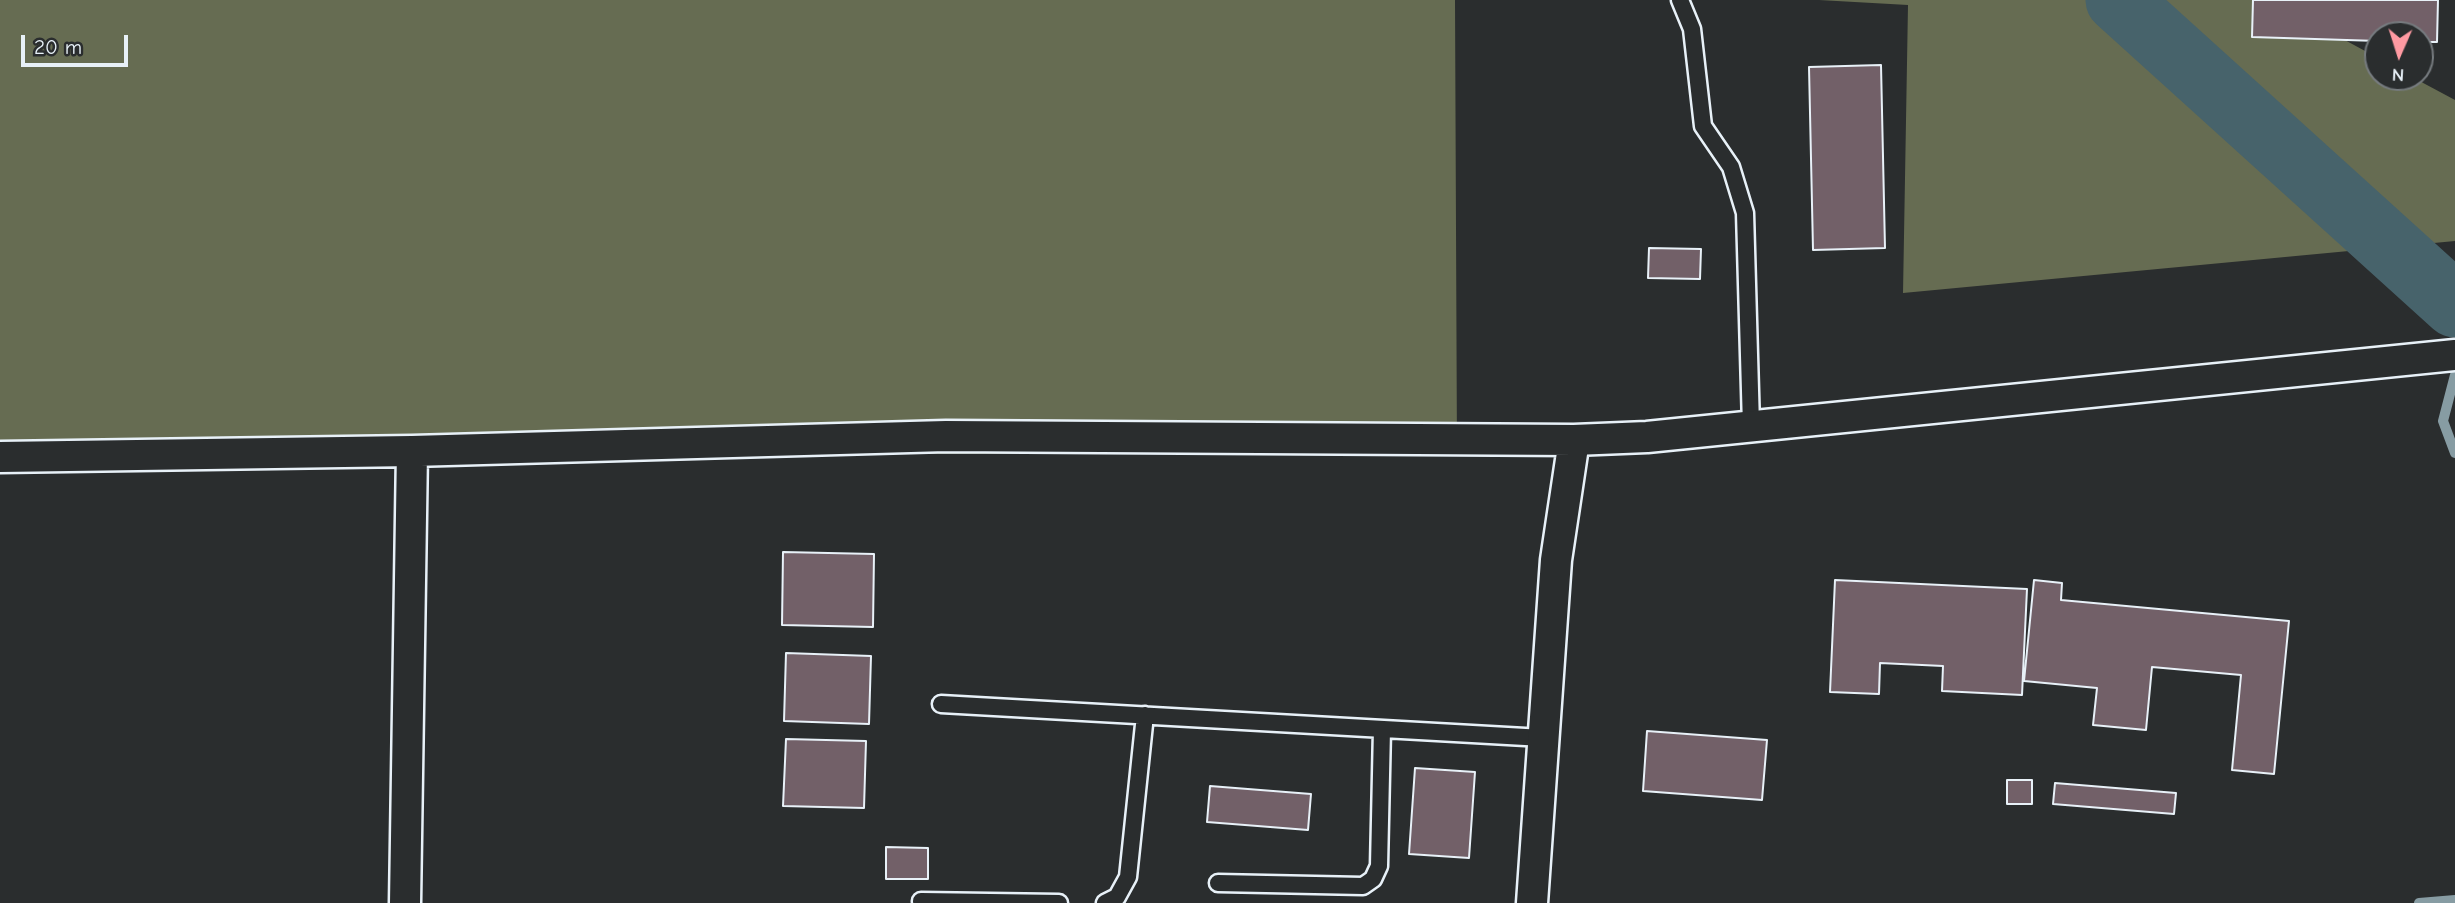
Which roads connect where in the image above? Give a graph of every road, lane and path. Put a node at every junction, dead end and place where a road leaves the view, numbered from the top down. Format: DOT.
graph roads {
  1 [pos="1680,0"];
  2 [pos="2455,355"];
  3 [pos="1751,426"];
  4 [pos="1574,440"];
  5 [pos="412,451"];
  6 [pos="0,457"];
  7 [pos="941,704"];
  8 [pos="1145,715"];
  9 [pos="1382,729"];
  10 [pos="1543,738"];
  11 [pos="1218,883"];
  12 [pos="921,901"];
  13 [pos="405,903"];
  14 [pos="1059,903"];
  15 [pos="1105,903"];
  16 [pos="1532,903"];
  1 -- 3 [label="lane"];
  2 -- 3 [label="street"];
  3 -- 4 [label="street"];
  4 -- 5 [label="street"];
  4 -- 10 [label="street"];
  5 -- 6 [label="street"];
  5 -- 13 [label="street"];
  7 -- 8 [label="lane"];
  8 -- 9 [label="lane"];
  8 -- 15 [label="lane"];
  9 -- 10 [label="lane"];
  9 -- 11 [label="lane"];
  10 -- 16 [label="street"];
  12 -- 14 [label="lane"];
}
